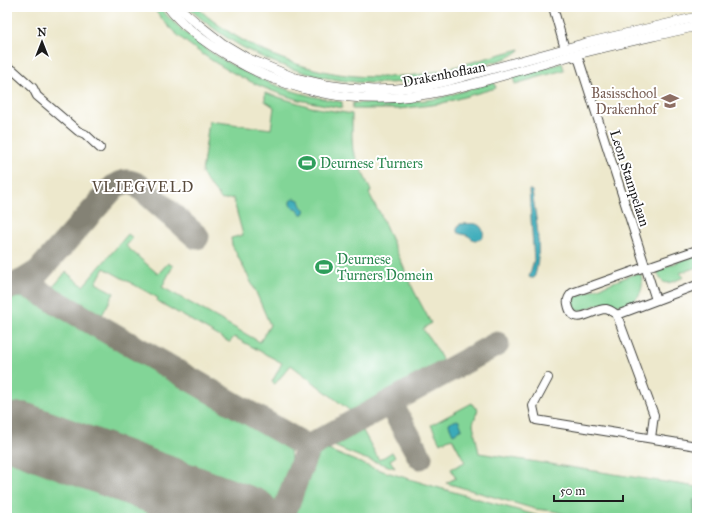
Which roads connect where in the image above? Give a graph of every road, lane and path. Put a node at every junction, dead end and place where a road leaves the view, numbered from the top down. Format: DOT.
graph roads {
  1 [pos="168,7"];
  2 [pos="178,7"];
  3 [pos="553,7"];
  4 [pos="697,17"];
  5 [pos="697,26"];
  6 [pos="564,49"];
  7 [pos="572,56"];
  8 [pos="7,68"];
  9 [pos="100,148"];
  10 [pos="697,250"];
  11 [pos="645,267"];
  12 [pos="697,284"];
  13 [pos="656,300"];
  14 [pos="617,315"];
  15 [pos="548,378"];
  16 [pos="651,438"];
  17 [pos="697,446"];
  1 -- 7 [label="street, Drakenhoflaan"];
  2 -- 6 [label="street, Drakenhoflaan"];
  3 -- 6 [label="street"];
  4 -- 6 [label="street, Drakenhoflaan"];
  5 -- 7 [label="street, Drakenhoflaan"];
  6 -- 7 [label="street"];
  7 -- 11 [label="street, Leon Stampelaan"];
  8 -- 9 [label="street"];
  10 -- 11 [label="street"];
  11 -- 13 [label="street, Leon Stampelaan"];
  11 -- 14 [label="street"];
  12 -- 13 [label="street"];
  13 -- 14 [label="street"];
  14 -- 16 [label="street"];
  15 -- 16 [label="street"];
  16 -- 17 [label="street"];
}
